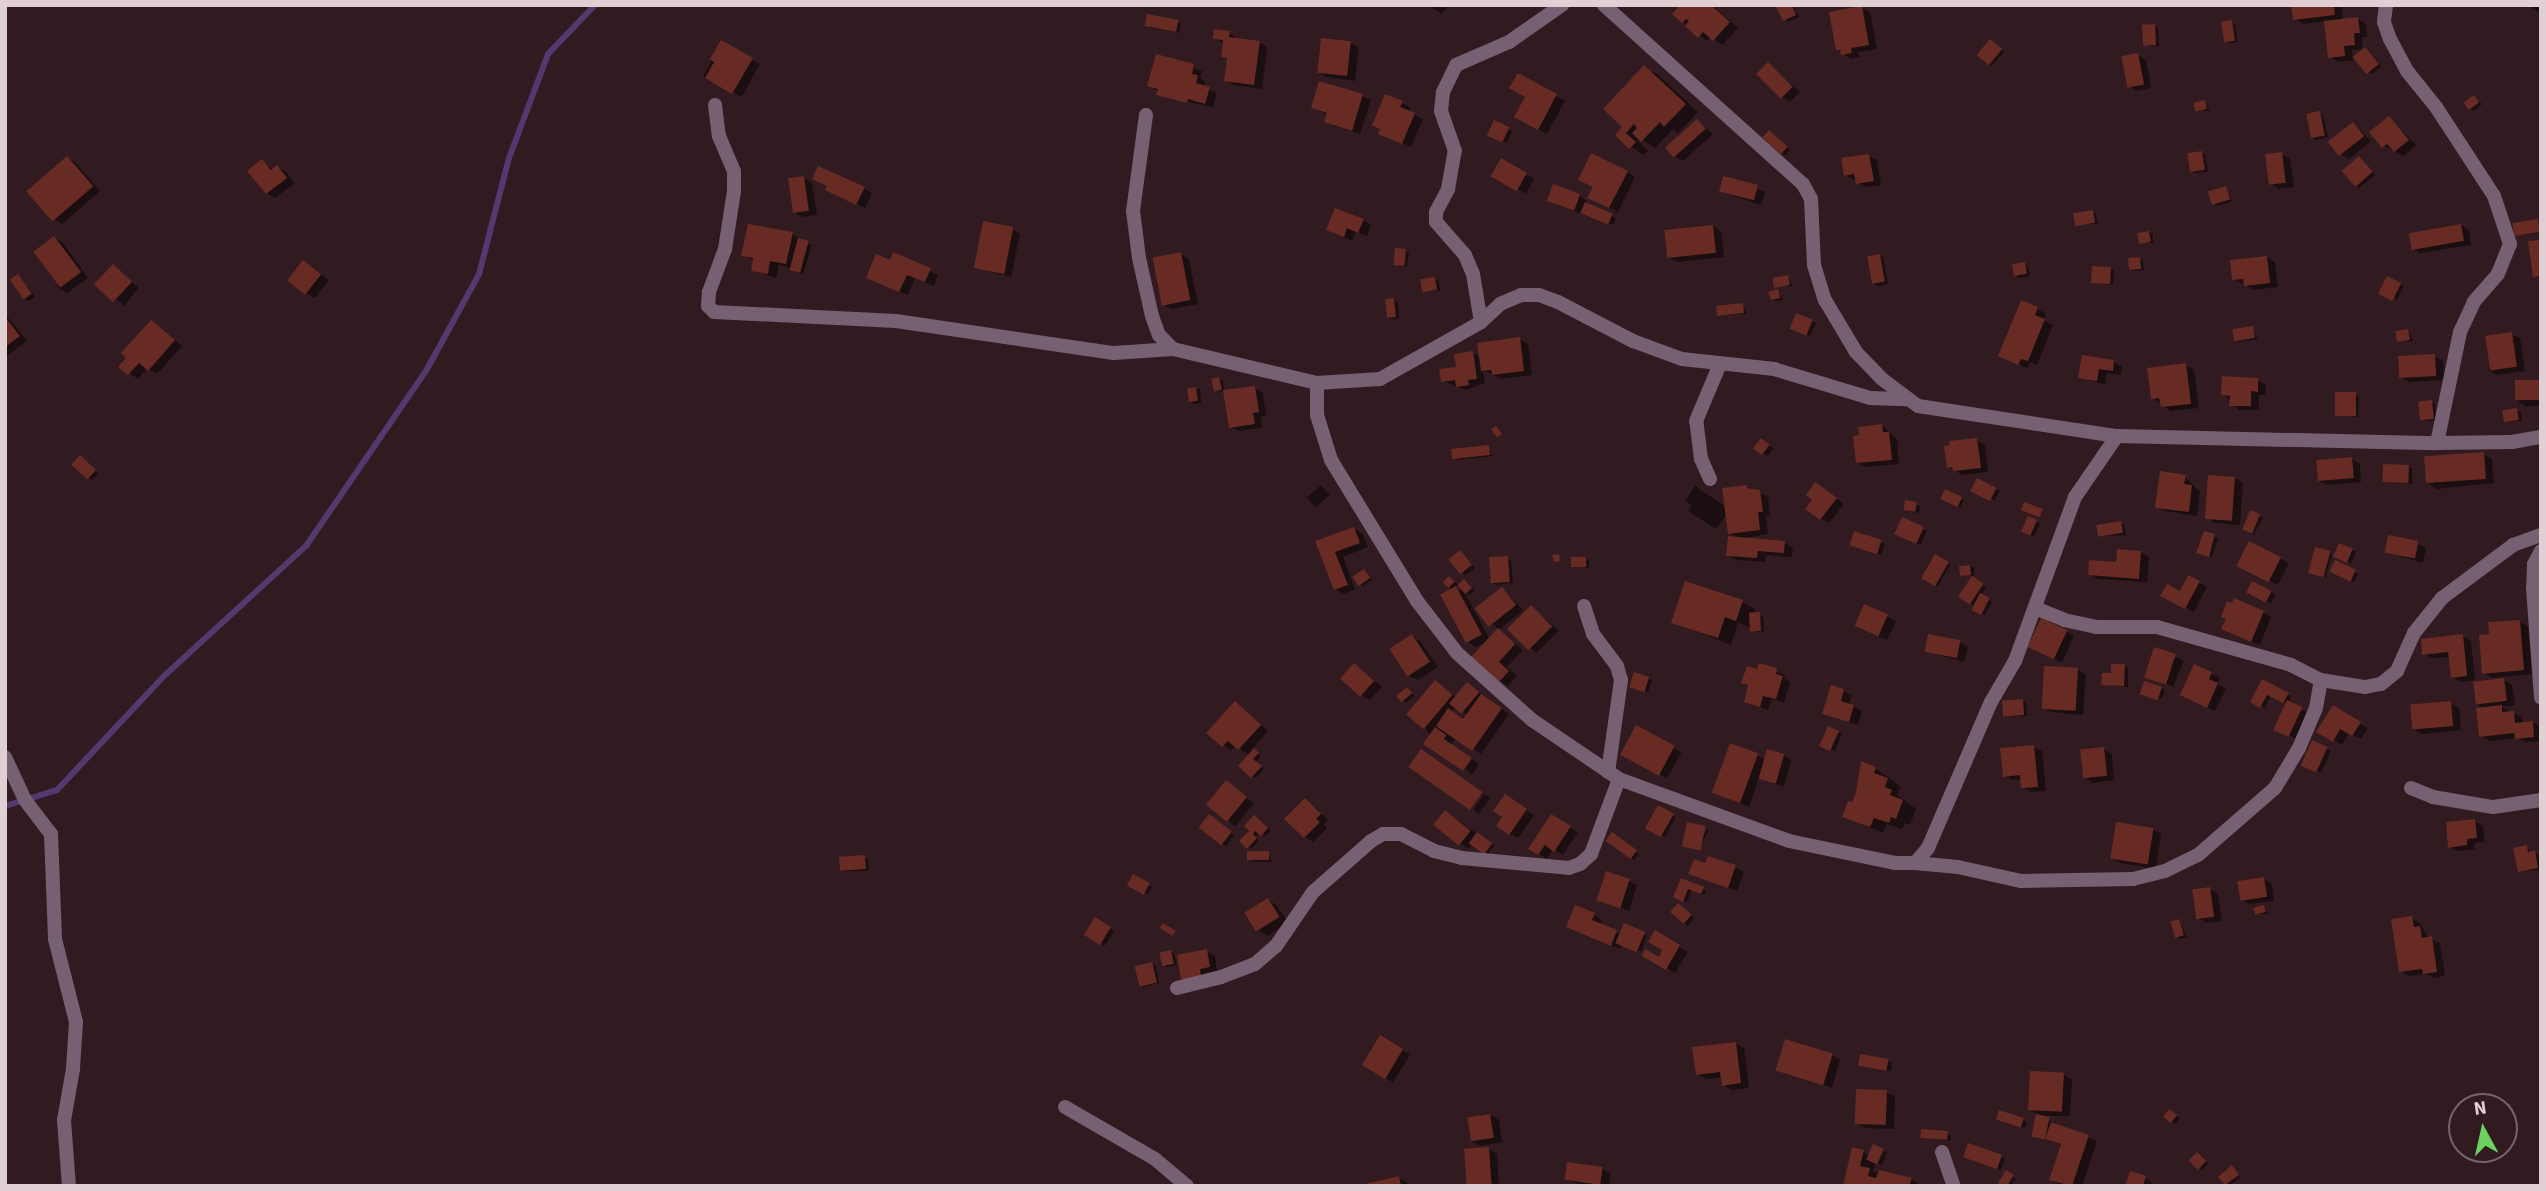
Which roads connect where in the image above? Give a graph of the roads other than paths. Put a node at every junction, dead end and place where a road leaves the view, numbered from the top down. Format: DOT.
graph roads {
  1 [pos="1562,5"];
  2 [pos="1604,5"];
  3 [pos="2386,5"];
  4 [pos="715,105"];
  5 [pos="1146,115"];
  6 [pos="1481,322"];
  7 [pos="1173,349"];
  8 [pos="1720,364"];
  9 [pos="1317,383"];
  10 [pos="1906,399"];
  11 [pos="2117,436"];
  12 [pos="2541,438"];
  13 [pos="2437,443"];
  14 [pos="1710,479"];
  15 [pos="2541,535"];
  16 [pos="2541,551"];
  17 [pos="1584,606"];
  18 [pos="2035,608"];
  19 [pos="2321,680"];
  20 [pos="2541,698"];
  21 [pos="5,757"];
  22 [pos="1613,775"];
  23 [pos="2410,788"];
  24 [pos="2541,800"];
  25 [pos="1915,863"];
  26 [pos="1177,988"];
  27 [pos="1065,1107"];
  28 [pos="1942,1152"];
  29 [pos="1173,1180"];
  30 [pos="69,1186"];
  31 [pos="1188,1186"];
  32 [pos="1954,1186"];
  1 -- 6 [label="street"];
  2 -- 10 [label="street"];
  3 -- 13 [label="street"];
  4 -- 7 [label="street"];
  5 -- 7 [label="street"];
  6 -- 8 [label="street"];
  6 -- 9 [label="street"];
  7 -- 9 [label="street"];
  8 -- 10 [label="street"];
  8 -- 14 [label="street"];
  9 -- 22 [label="street"];
  10 -- 11 [label="street"];
  11 -- 13 [label="street"];
  11 -- 18 [label="street"];
  12 -- 13 [label="street"];
  15 -- 19 [label="street"];
  16 -- 20 [label="street"];
  17 -- 22 [label="street"];
  18 -- 19 [label="street"];
  18 -- 25 [label="street"];
  19 -- 25 [label="street"];
  21 -- 30 [label="street"];
  22 -- 25 [label="street"];
  22 -- 26 [label="street"];
  23 -- 24 [label="street"];
  27 -- 29 [label="street"];
  28 -- 32 [label="street"];
  29 -- 31 [label="street"];
}
